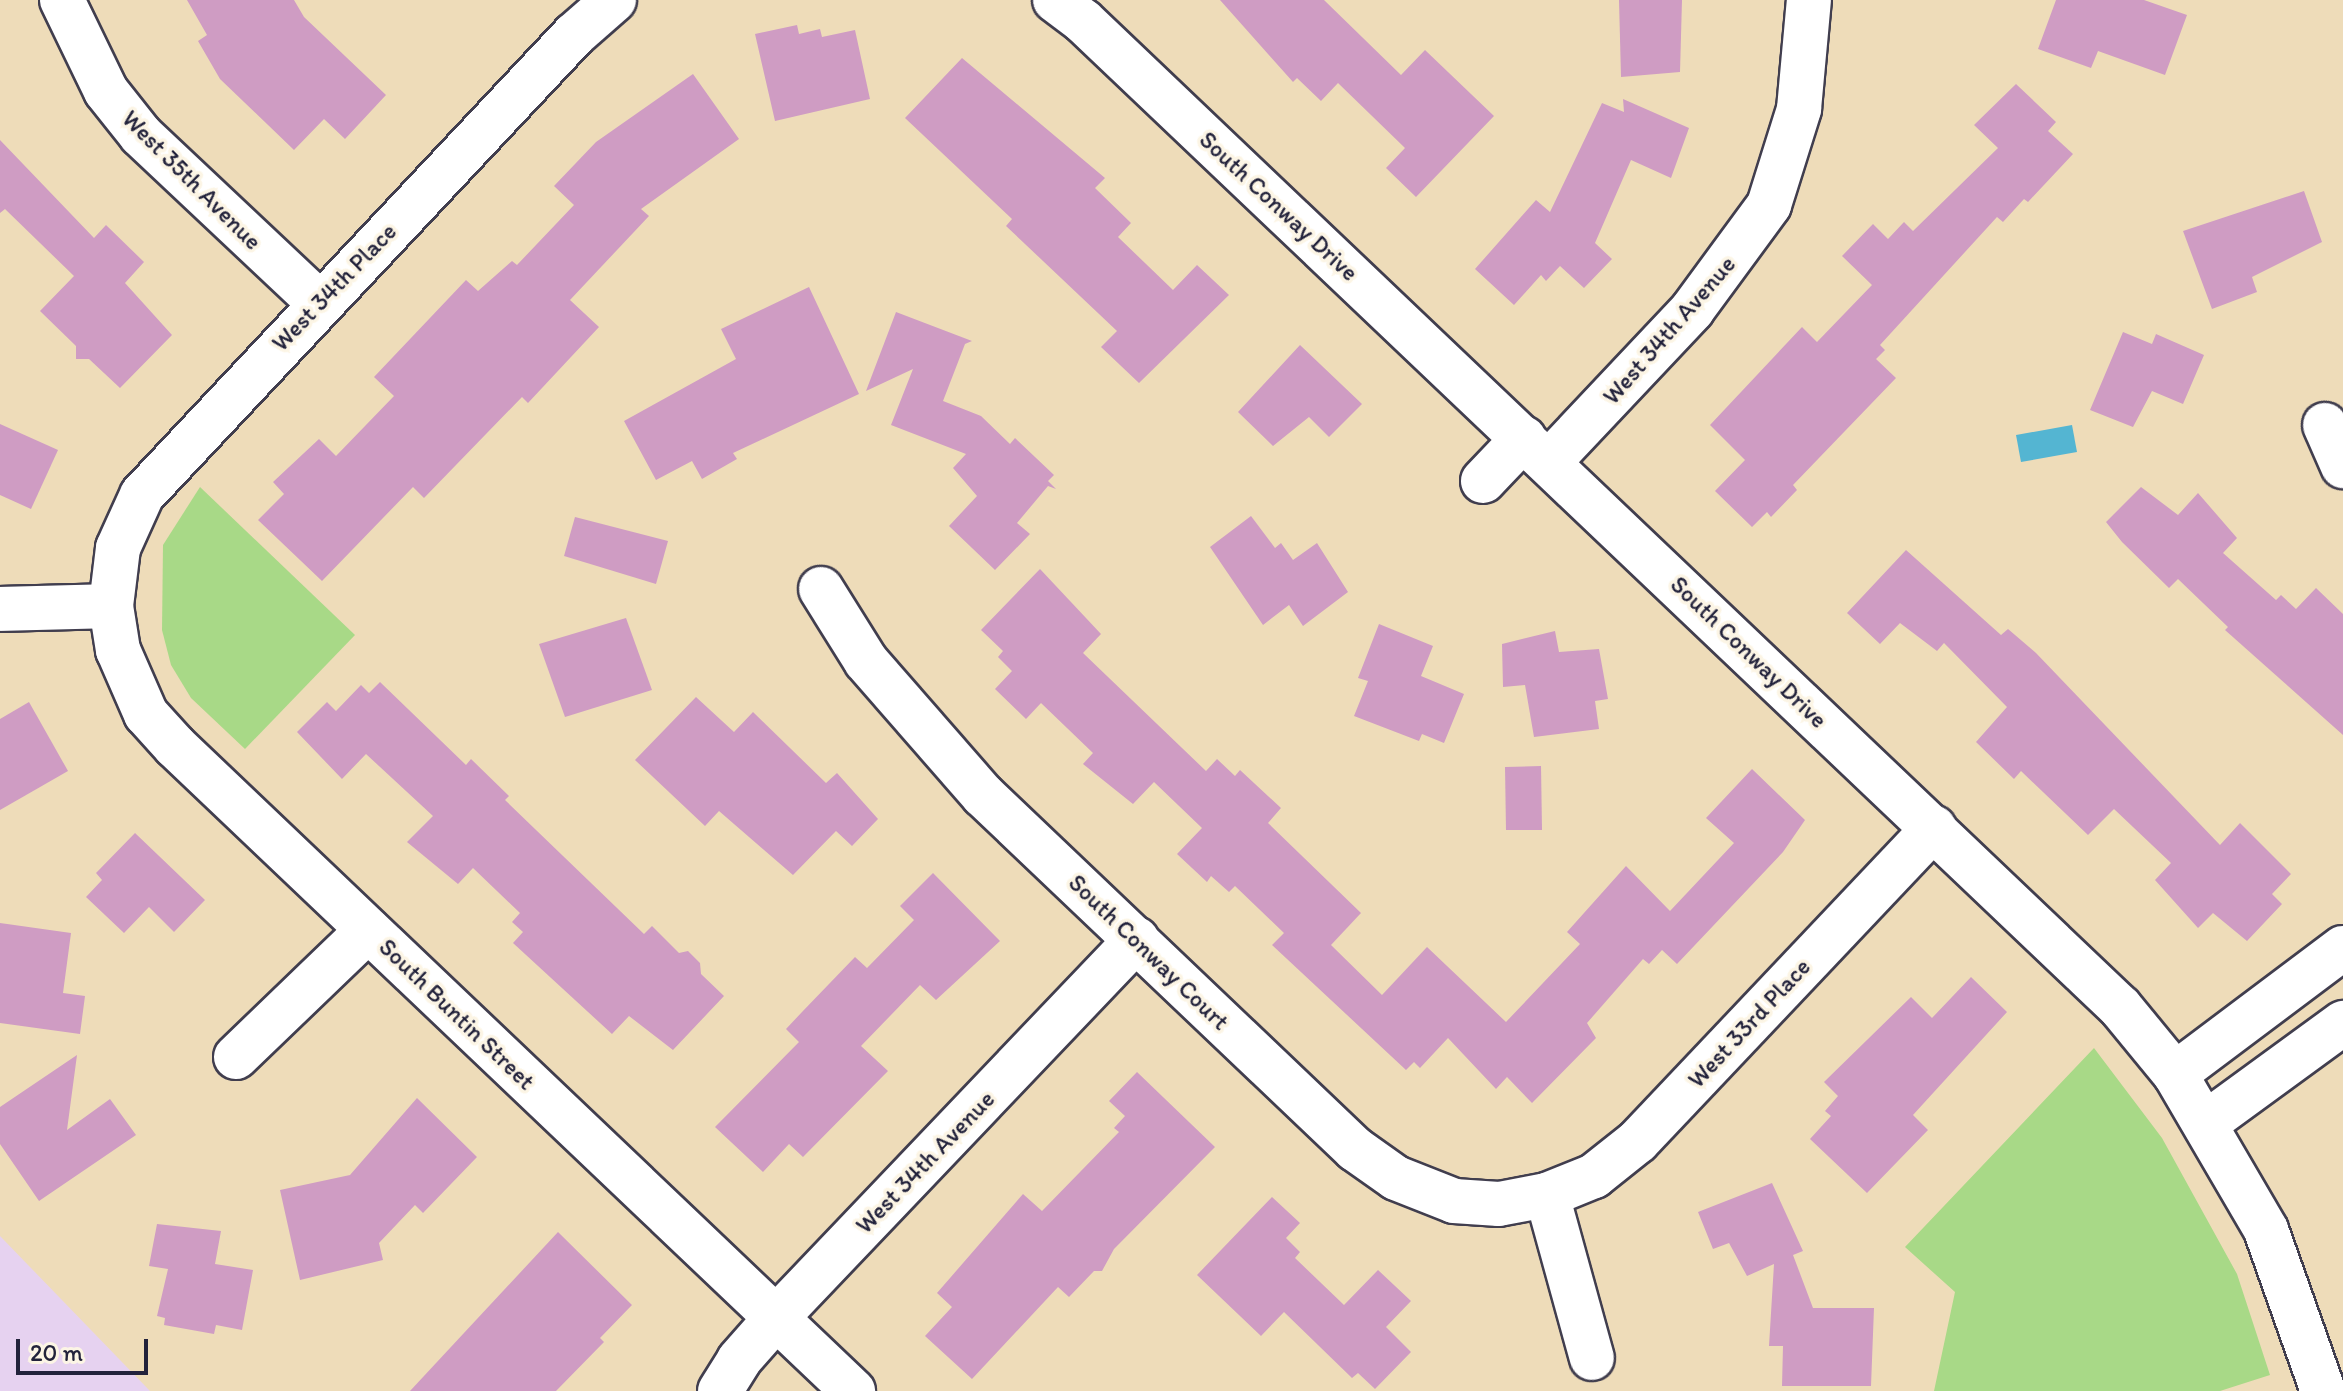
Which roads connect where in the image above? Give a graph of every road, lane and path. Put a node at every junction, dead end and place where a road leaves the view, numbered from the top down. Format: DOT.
graph roads {
  1 [pos="62,0"];
  2 [pos="614,0"];
  3 [pos="1055,0"];
  4 [pos="1809,0"];
  5 [pos="319,303"];
  6 [pos="2325,425"];
  7 [pos="1537,450"];
  8 [pos="2343,466"];
  9 [pos="1483,481"];
  10 [pos="821,589"];
  11 [pos="111,606"];
  12 [pos="0,609"];
  13 [pos="1934,828"];
  14 [pos="368,930"];
  15 [pos="1137,939"];
  16 [pos="2343,948"];
  17 [pos="2343,1023"];
  18 [pos="236,1057"];
  19 [pos="2175,1074"];
  20 [pos="2206,1123"];
  21 [pos="1547,1195"];
  22 [pos="776,1318"];
  23 [pos="1592,1358"];
  24 [pos="720,1391"];
  25 [pos="853,1391"];
  26 [pos="2323,1391"];
  1 -- 5 [label="street, West 35th Avenue"];
  2 -- 5 [label="street, West 34th Place"];
  3 -- 7 [label="street, South Conway Drive"];
  4 -- 7 [label="street, West 34th Avenue"];
  5 -- 11 [label="street, West 34th Place"];
  6 -- 8 [label="street"];
  7 -- 9 [label="street, West 34th Avenue"];
  7 -- 13 [label="street, South Conway Drive"];
  10 -- 15 [label="street, South Conway Court"];
  11 -- 12 [label="street"];
  11 -- 14 [label="street, South Buntin Street"];
  13 -- 19 [label="street, South Conway Drive"];
  13 -- 21 [label="street, West 33rd Place"];
  14 -- 18 [label="street"];
  14 -- 22 [label="street, South Buntin Street"];
  15 -- 21 [label="street, South Conway Court"];
  15 -- 22 [label="street, West 34th Avenue"];
  16 -- 19 [label="street"];
  17 -- 20 [label="street"];
  19 -- 20 [label="street, South Conway Drive"];
  20 -- 26 [label="street, South Conway Drive"];
  21 -- 23 [label="street"];
  22 -- 24 [label="street, West 34th Avenue"];
  22 -- 25 [label="street, South Buntin Street"];
}
